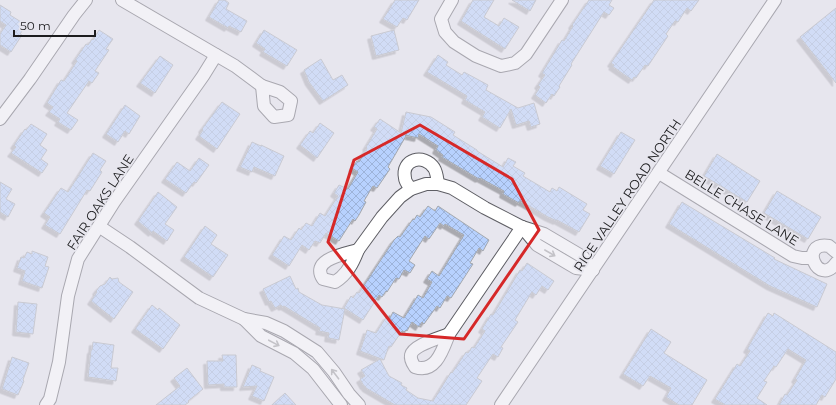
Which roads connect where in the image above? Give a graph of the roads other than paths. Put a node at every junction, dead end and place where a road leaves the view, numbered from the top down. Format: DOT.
graph roads {
  1 [pos="86,0"];
  2 [pos="122,0"];
  3 [pos="452,0"];
  4 [pos="562,0"];
  5 [pos="775,0"];
  6 [pos="216,56"];
  7 [pos="262,86"];
  8 [pos="0,119"];
  9 [pos="659,173"];
  10 [pos="438,184"];
  11 [pos="411,189"];
  12 [pos="522,227"];
  13 [pos="100,228"];
  14 [pos="358,250"];
  15 [pos="836,252"];
  16 [pos="812,258"];
  17 [pos="836,263"];
  18 [pos="594,270"];
  19 [pos="244,319"];
  20 [pos="449,334"];
  21 [pos="46,405"];
  22 [pos="341,405"];
  23 [pos="359,405"];
  24 [pos="501,405"];
  1 -- 8 [label="street"];
  2 -- 6 [label="street"];
  3 -- 4 [label="street"];
  5 -- 9 [label="street, RICE VALLEY ROAD NORTH"];
  6 -- 7 [label="street"];
  6 -- 13 [label="street, FAIR OAKS LANE"];
  9 -- 16 [label="street, BELLE CHASE LANE"];
  9 -- 18 [label="street, RICE VALLEY ROAD NORTH"];
  10 -- 11 [label="street"];
  10 -- 11 [label="street"];
  10 -- 12 [label="street"];
  11 -- 14 [label="street"];
  12 -- 18 [label="street"];
  12 -- 20 [label="street"];
  13 -- 19 [label="street"];
  13 -- 21 [label="street, FAIR OAKS LANE"];
  15 -- 16 [label="street, BELLE CHASE LANE"];
  16 -- 17 [label="street"];
  18 -- 24 [label="street, RICE VALLEY ROAD NORTH"];
  19 -- 22 [label="street, one-way"];
  23 -- 19 [label="street, one-way"];
}
